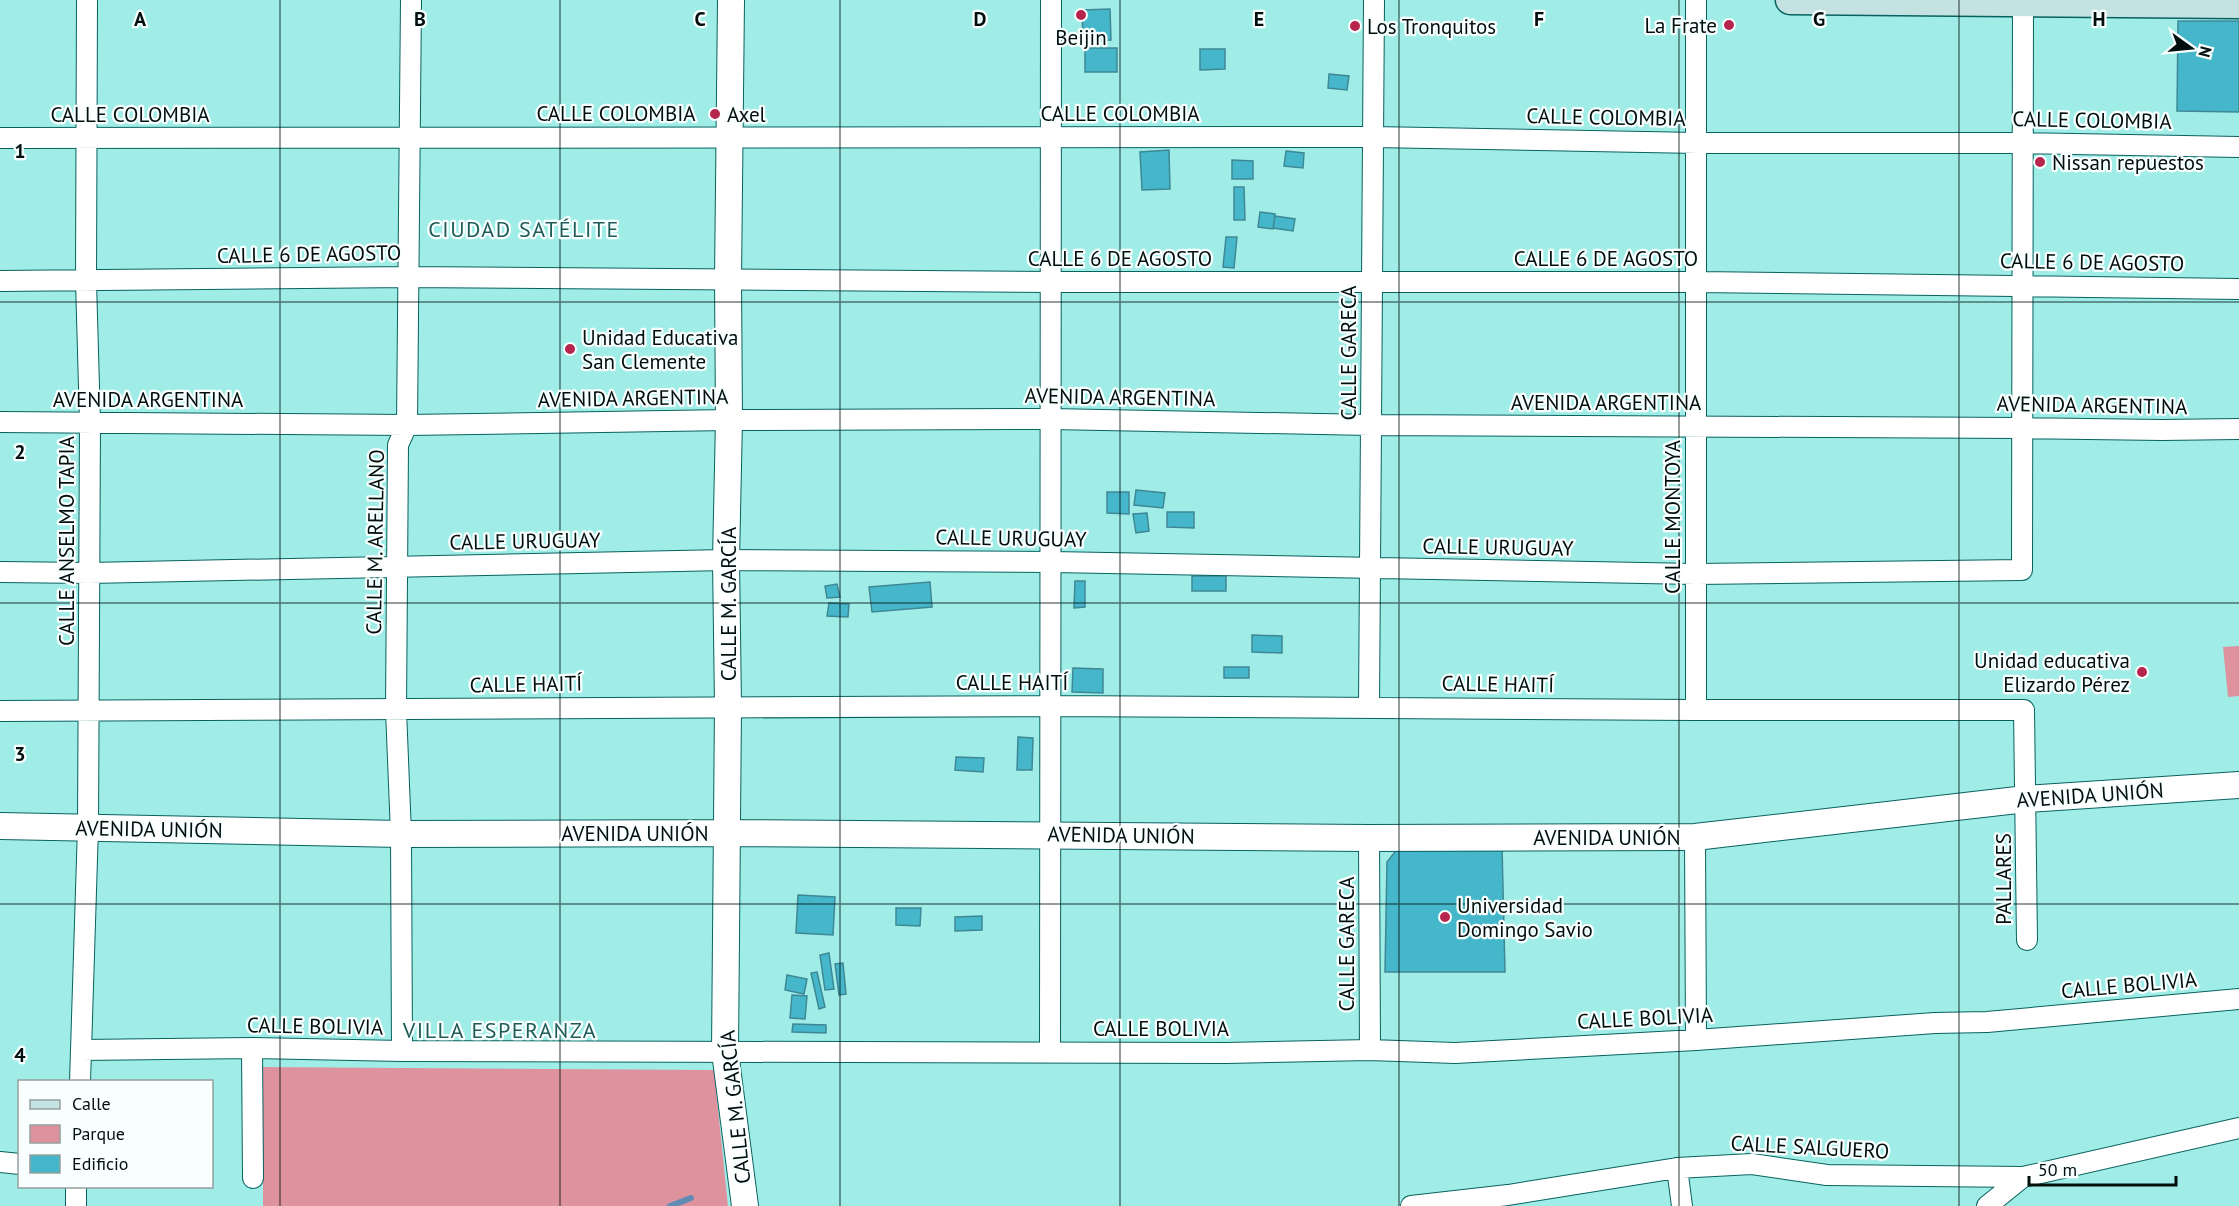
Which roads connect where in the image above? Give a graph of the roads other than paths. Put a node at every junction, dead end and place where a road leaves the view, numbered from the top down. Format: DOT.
graph roads {
  1 [pos="87,0"];
  2 [pos="411,0"];
  3 [pos="731,0"];
  4 [pos="1051,0"];
  5 [pos="1374,0"];
  6 [pos="1696,0"];
  7 [pos="1790,0"];
  8 [pos="2023,1"];
  9 [pos="2239,3"];
  10 [pos="1051,136"];
  11 [pos="410,137"];
  12 [pos="1373,137"];
  13 [pos="0,138"];
  14 [pos="87,138"];
  15 [pos="729,138"];
  16 [pos="1698,143"];
  17 [pos="2023,143"];
  18 [pos="2239,147"];
  19 [pos="407,277"];
  20 [pos="728,279"];
  21 [pos="0,281"];
  22 [pos="86,281"];
  23 [pos="1051,282"];
  24 [pos="1372,282"];
  25 [pos="1697,282"];
  26 [pos="2023,285"];
  27 [pos="2239,289"];
  28 [pos="1050,419"];
  29 [pos="729,420"];
  30 [pos="0,422"];
  31 [pos="90,422"];
  32 [pos="407,425"];
  33 [pos="1371,425"];
  34 [pos="1697,427"];
  35 [pos="2023,428"];
  36 [pos="2239,429"];
  37 [pos="726,560"];
  38 [pos="1052,562"];
  39 [pos="398,567"];
  40 [pos="1370,568"];
  41 [pos="0,572"];
  42 [pos="89,573"];
  43 [pos="1696,574"];
  44 [pos="728,706"];
  45 [pos="1051,706"];
  46 [pos="1369,707"];
  47 [pos="396,710"];
  48 [pos="1696,710"];
  49 [pos="2024,710"];
  50 [pos="0,711"];
  51 [pos="89,711"];
  52 [pos="2239,785"];
  53 [pos="2026,799"];
  54 [pos="0,826"];
  55 [pos="88,827"];
  56 [pos="727,833"];
  57 [pos="400,834"];
  58 [pos="1051,834"];
  59 [pos="1695,837"];
  60 [pos="1369,838"];
  61 [pos="2027,940"];
  62 [pos="2239,999"];
  63 [pos="1696,1040"];
  64 [pos="252,1048"];
  65 [pos="81,1050"];
  66 [pos="1370,1050"];
  67 [pos="402,1051"];
  68 [pos="1050,1051"];
  69 [pos="725,1052"];
  70 [pos="80,1080"];
  71 [pos="2239,1128"];
  72 [pos="0,1162"];
  73 [pos="18,1164"];
  74 [pos="1677,1168"];
  75 [pos="2023,1177"];
  76 [pos="253,1179"];
  77 [pos="76,1188"];
  78 [pos="1509,1201"];
  79 [pos="76,1206"];
  80 [pos="745,1206"];
  81 [pos="1411,1206"];
  82 [pos="1682,1206"];
  83 [pos="1987,1206"];
  1 -- 14 [label="street, CALLE ANSELMO TAPIA"];
  2 -- 11 [label="street, CALLE M. ARELLANO"];
  3 -- 15 [label="street, CALLE M. GARCÍA"];
  4 -- 10 [label="street"];
  5 -- 12 [label="street, CALLE GARECA"];
  6 -- 16 [label="street, CALLE MONTOYA"];
  7 -- 8 [label="main road"];
  8 -- 9 [label="main road"];
  8 -- 17 [label="street"];
  10 -- 12 [label="street, CALLE COLOMBIA"];
  10 -- 15 [label="street, CALLE COLOMBIA"];
  10 -- 23 [label="street"];
  11 -- 14 [label="street, CALLE COLOMBIA"];
  11 -- 15 [label="street, CALLE COLOMBIA"];
  11 -- 19 [label="street, CALLE M. ARELLANO"];
  12 -- 16 [label="street, CALLE COLOMBIA"];
  12 -- 24 [label="street, CALLE GARECA"];
  13 -- 14 [label="street, CALLE COLOMBIA"];
  14 -- 22 [label="street, CALLE ANSELMO TAPIA"];
  15 -- 20 [label="street, CALLE M. GARCÍA"];
  16 -- 17 [label="street, CALLE COLOMBIA"];
  16 -- 25 [label="street, CALLE MONTOYA"];
  17 -- 18 [label="street, CALLE COLOMBIA"];
  17 -- 26 [label="street"];
  19 -- 20 [label="street, CALLE 6 DE AGOSTO"];
  19 -- 22 [label="street, CALLE 6 DE AGOSTO"];
  19 -- 32 [label="street, CALLE M. ARELLANO"];
  20 -- 23 [label="street, CALLE 6 DE AGOSTO"];
  20 -- 29 [label="street, CALLE M. GARCÍA"];
  21 -- 22 [label="street, CALLE 6 DE AGOSTO"];
  22 -- 31 [label="street, CALLE ANSELMO TAPIA"];
  23 -- 24 [label="street, CALLE 6 DE AGOSTO"];
  23 -- 28 [label="street"];
  24 -- 25 [label="street, CALLE 6 DE AGOSTO"];
  24 -- 33 [label="street, CALLE GARECA"];
  25 -- 26 [label="street, CALLE 6 DE AGOSTO"];
  25 -- 34 [label="street, CALLE MONTOYA"];
  26 -- 27 [label="street, CALLE 6 DE AGOSTO"];
  26 -- 35 [label="street"];
  28 -- 29 [label="street, AVENIDA ARGENTINA"];
  28 -- 33 [label="street, AVENIDA ARGENTINA"];
  28 -- 38 [label="street"];
  29 -- 32 [label="street, AVENIDA ARGENTINA"];
  29 -- 37 [label="street, CALLE M. GARCÍA"];
  30 -- 31 [label="street, AVENIDA ARGENTINA"];
  31 -- 32 [label="street, AVENIDA ARGENTINA"];
  31 -- 42 [label="street, CALLE ANSELMO TAPIA"];
  32 -- 39 [label="street, CALLE M. ARELLANO"];
  33 -- 34 [label="street, AVENIDA ARGENTINA"];
  33 -- 40 [label="street, CALLE GARECA"];
  34 -- 35 [label="street, AVENIDA ARGENTINA"];
  34 -- 43 [label="street, CALLE MONTOYA"];
  35 -- 36 [label="street, AVENIDA ARGENTINA"];
  35 -- 43 [label="street, CALLE URUGUAY"];
  37 -- 38 [label="street, CALLE URUGUAY"];
  37 -- 39 [label="street, CALLE URUGUAY"];
  37 -- 44 [label="street, CALLE M. GARCÍA"];
  38 -- 40 [label="street, CALLE URUGUAY"];
  38 -- 45 [label="street"];
  39 -- 42 [label="street, CALLE URUGUAY"];
  39 -- 47 [label="street, CALLE M. ARELLANO"];
  40 -- 43 [label="street, CALLE URUGUAY"];
  40 -- 46 [label="street, CALLE GARECA"];
  41 -- 42 [label="street, CALLE URUGUAY"];
  42 -- 51 [label="street, CALLE ANSELMO TAPIA"];
  43 -- 48 [label="street, CALLE MONTOYA"];
  44 -- 45 [label="street, CALLE HAITÍ"];
  44 -- 47 [label="street, CALLE HAITÍ"];
  44 -- 56 [label="street, CALLE M. GARCÍA"];
  45 -- 46 [label="street, CALLE HAITÍ"];
  45 -- 58 [label="street"];
  46 -- 48 [label="street, CALLE HAITÍ"];
  47 -- 51 [label="street, CALLE HAITÍ"];
  47 -- 57 [label="street, CALLE M. ARELLANO"];
  48 -- 49 [label="street, CALLE HAITÍ"];
  49 -- 53 [label="street, PALLARES"];
  50 -- 51 [label="street, CALLE HAITÍ"];
  51 -- 55 [label="street, CALLE ANSELMO TAPIA"];
  52 -- 53 [label="street, AVENIDA UNIÓN"];
  53 -- 59 [label="street, AVENIDA UNIÓN"];
  53 -- 61 [label="street, PALLARES"];
  54 -- 55 [label="street, AVENIDA UNIÓN"];
  55 -- 57 [label="street, AVENIDA UNIÓN"];
  55 -- 65 [label="street, CALLE ANSELMO TAPIA"];
  56 -- 57 [label="street, AVENIDA UNIÓN"];
  56 -- 58 [label="street, AVENIDA UNIÓN"];
  56 -- 69 [label="street, CALLE M. GARCÍA"];
  57 -- 67 [label="street, CALLE M. ARELLANO"];
  58 -- 60 [label="street, AVENIDA UNIÓN"];
  58 -- 68 [label="street"];
  59 -- 60 [label="street, AVENIDA UNIÓN"];
  59 -- 63 [label="street"];
  60 -- 66 [label="street, CALLE GARECA"];
  62 -- 63 [label="street, CALLE BOLIVIA"];
  63 -- 66 [label="street, CALLE BOLIVIA"];
  64 -- 65 [label="street, CALLE BOLIVIA"];
  64 -- 67 [label="street, CALLE BOLIVIA"];
  64 -- 76 [label="street"];
  65 -- 70 [label="street, CALLE ANSELMO TAPIA"];
  66 -- 68 [label="street, CALLE BOLIVIA"];
  67 -- 69 [label="street, CALLE BOLIVIA"];
  68 -- 69 [label="street, CALLE BOLIVIA"];
  69 -- 80 [label="street, CALLE M. GARCÍA"];
  71 -- 75 [label="street, CALLE SALGUERO"];
  72 -- 73 [label="street"];
  74 -- 75 [label="street, CALLE SALGUERO"];
  74 -- 78 [label="street, CALLE SALGUERO"];
  74 -- 82 [label="street"];
  75 -- 83 [label="street"];
  77 -- 79 [label="street"];
  78 -- 81 [label="street, CALLE SALGUERO"];
}
